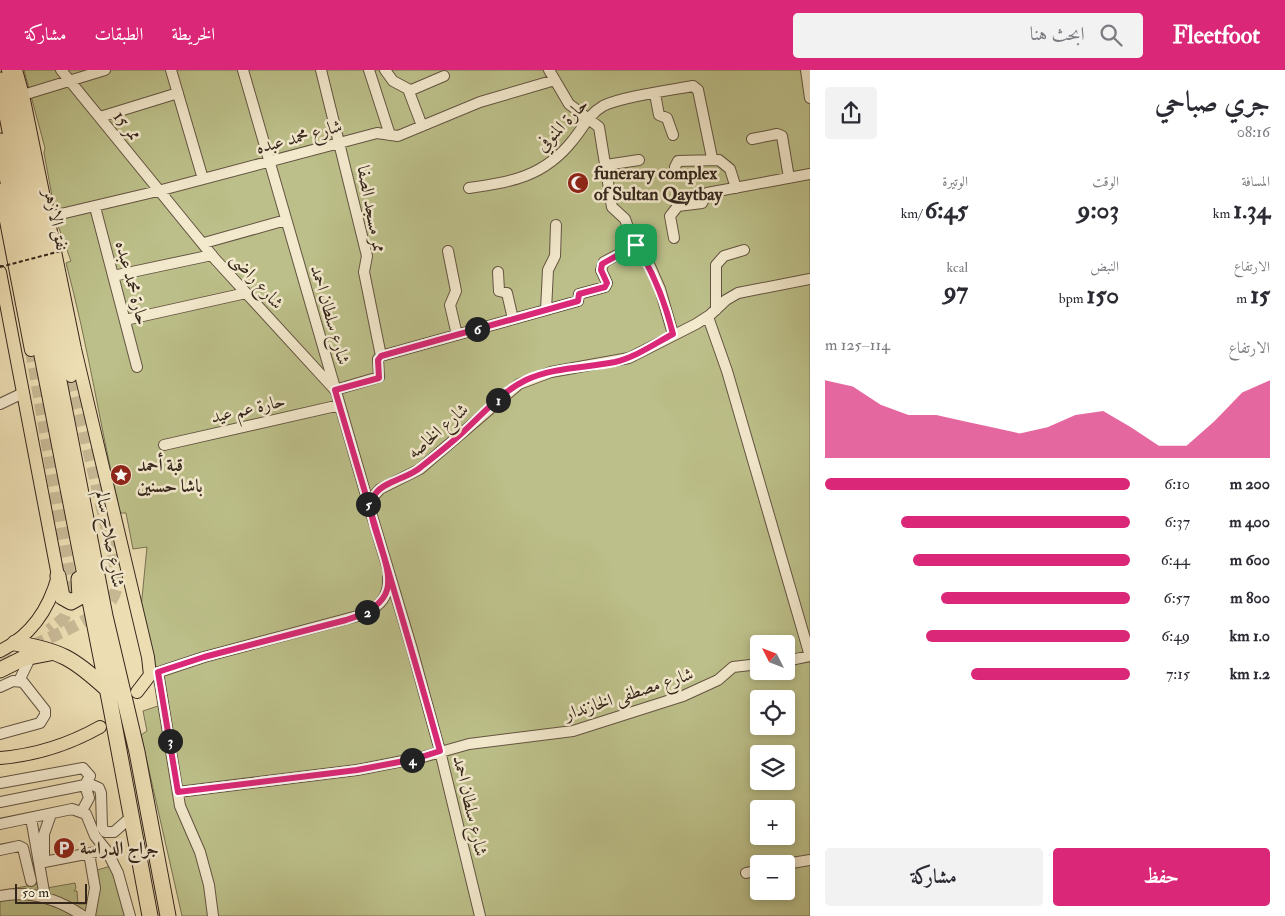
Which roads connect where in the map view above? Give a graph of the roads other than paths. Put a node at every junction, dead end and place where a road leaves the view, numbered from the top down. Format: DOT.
graph roads {
  1 [pos="8,70"];
  2 [pos="16,70"];
  3 [pos="61,70"];
  4 [pos="105,70"];
  5 [pos="171,70"];
  6 [pos="243,70"];
  7 [pos="321,70"];
  8 [pos="369,70"];
  9 [pos="386,70"];
  10 [pos="549,70"];
  11 [pos="806,70"];
  12 [pos="444,76"];
  13 [pos="0,80"];
  14 [pos="554,80"];
  15 [pos="70,81"];
  16 [pos="409,91"];
  17 [pos="178,93"];
  18 [pos="655,94"];
  19 [pos="23,95"];
  20 [pos="810,98"];
  21 [pos="100,118"];
  22 [pos="589,118"];
  23 [pos="422,126"];
  24 [pos="390,135"];
  25 [pos="672,136"];
  26 [pos="752,138"];
  27 [pos="0,141"];
  28 [pos="341,143"];
  29 [pos="712,158"];
  30 [pos="639,160"];
  31 [pos="269,162"];
  32 [pos="606,165"];
  33 [pos="675,167"];
  34 [pos="810,174"];
  35 [pos="790,178"];
  36 [pos="202,179"];
  37 [pos="468,188"];
  38 [pos="736,188"];
  39 [pos="0,190"];
  40 [pos="158,191"];
  41 [pos="95,207"];
  42 [pos="48,217"];
  43 [pos="286,220"];
  44 [pos="556,225"];
  45 [pos="674,238"];
  46 [pos="204,243"];
  47 [pos="636,245"];
  48 [pos="744,250"];
  49 [pos="448,251"];
  50 [pos="212,255"];
  51 [pos="0,272"];
  52 [pos="498,272"];
  53 [pos="113,276"];
  54 [pos="810,280"];
  55 [pos="246,293"];
  56 [pos="546,310"];
  57 [pos="716,310"];
  58 [pos="4,316"];
  59 [pos="708,317"];
  60 [pos="513,319"];
  61 [pos="125,320"];
  62 [pos="457,334"];
  63 [pos="673,334"];
  64 [pos="31,350"];
  65 [pos="381,356"];
  66 [pos="137,367"];
  67 [pos="71,376"];
  68 [pos="335,390"];
  69 [pos="23,391"];
  70 [pos="0,397"];
  71 [pos="0,404"];
  72 [pos="340,405"];
  73 [pos="164,445"];
  74 [pos="370,509"];
  75 [pos="75,526"];
  76 [pos="388,572"];
  77 [pos="58,576"];
  78 [pos="16,643"];
  79 [pos="0,651"];
  80 [pos="56,653"];
  81 [pos="31,656"];
  82 [pos="810,656"];
  83 [pos="795,659"];
  84 [pos="750,665"];
  85 [pos="0,670"];
  86 [pos="154,674"];
  87 [pos="19,681"];
  88 [pos="0,687"];
  89 [pos="107,689"];
  90 [pos="137,692"];
  91 [pos="100,727"];
  92 [pos="0,734"];
  93 [pos="440,751"];
  94 [pos="0,758"];
  95 [pos="0,784"];
  96 [pos="85,785"];
  97 [pos="178,792"];
  98 [pos="0,802"];
  99 [pos="82,811"];
  100 [pos="51,814"];
  101 [pos="31,818"];
  102 [pos="131,818"];
  103 [pos="0,824"];
  104 [pos="0,850"];
  105 [pos="106,850"];
  106 [pos="89,853"];
  107 [pos="810,860"];
  108 [pos="41,862"];
  109 [pos="795,862"];
  110 [pos="750,872"];
  111 [pos="746,873"];
  112 [pos="31,881"];
  113 [pos="0,896"];
  114 [pos="45,898"];
  115 [pos="83,916"];
  116 [pos="90,916"];
  117 [pos="130,916"];
  118 [pos="150,916"];
  119 [pos="168,916"];
  120 [pos="213,916"];
  121 [pos="480,916"];
  1 -- 67 [label="main road, نفق الازهر"];
  2 -- 19 [label="main road"];
  3 -- 15 [label="street, ممر 15"];
  4 -- 15 [label="street"];
  5 -- 17 [label="street"];
  6 -- 31 [label="street, شارع سلطان احمد"];
  7 -- 28 [label="street, ممر مسجد الصفا"];
  8 -- 24 [label="street"];
  9 -- 16 [label="street"];
  10 -- 14 [label="street"];
  11 -- 20 [label="street"];
  12 -- 16 [label="street"];
  13 -- 119 [label="highway, شارع صلاح سالم"];
  14 -- 22 [label="street"];
  14 -- 23 [label="street, شارع محمد عبده"];
  15 -- 19 [label="street"];
  15 -- 21 [label="street, ممر 15"];
  16 -- 23 [label="street"];
  17 -- 21 [label="street"];
  17 -- 36 [label="street"];
  18 -- 22 [label="street, حارة المنوفي"];
  18 -- 25 [label="street"];
  18 -- 29 [label="street, حارة المنوفي"];
  19 -- 42 [label="main road"];
  21 -- 40 [label="street, ممر 15"];
  22 -- 32 [label="street"];
  22 -- 37 [label="street, حارة المنوفي"];
  23 -- 24 [label="street, شارع محمد عبده"];
  24 -- 28 [label="street, شارع محمد عبده"];
  26 -- 35 [label="street"];
  27 -- 75 [label="highway, شارع صلاح سالم"];
  28 -- 31 [label="street, شارع محمد عبده"];
  28 -- 65 [label="street, ممر مسجد الصفا"];
  29 -- 33 [label="street"];
  29 -- 38 [label="street"];
  30 -- 32 [label="street"];
  31 -- 36 [label="street, شارع محمد عبده"];
  31 -- 43 [label="street, شارع سلطان احمد"];
  32 -- 47 [label="street"];
  34 -- 35 [label="street"];
  35 -- 38 [label="street"];
  36 -- 40 [label="street, شارع محمد عبده"];
  38 -- 45 [label="street"];
  39 -- 64 [label="main road"];
  40 -- 41 [label="street, شارع محمد عبده"];
  40 -- 46 [label="street, شارع راضى"];
  41 -- 42 [label="street, شارع محمد عبده"];
  41 -- 53 [label="street, حارة محمد عبده"];
  42 -- 86 [label="main road"];
  43 -- 46 [label="street"];
  43 -- 68 [label="street, شارع سلطان احمد"];
  44 -- 56 [label="street"];
  46 -- 50 [label="street, شارع راضى"];
  47 -- 56 [label="street"];
  47 -- 63 [label="street"];
  48 -- 57 [label="street"];
  49 -- 62 [label="street"];
  50 -- 53 [label="street"];
  50 -- 55 [label="street, شارع راضى"];
  51 -- 58 [label="main road"];
  52 -- 60 [label="street"];
  53 -- 61 [label="street, حارة محمد عبده"];
  54 -- 57 [label="street, شارع الخاصه"];
  55 -- 61 [label="street"];
  55 -- 68 [label="street, شارع راضى"];
  56 -- 60 [label="street"];
  57 -- 59 [label="street, شارع الخاصه"];
  58 -- 69 [label="main road"];
  59 -- 63 [label="street, شارع الخاصه"];
  59 -- 82 [label="street"];
  60 -- 62 [label="street"];
  61 -- 66 [label="street, حارة محمد عبده"];
  62 -- 65 [label="street"];
  63 -- 74 [label="street, شارع الخاصه"];
  65 -- 68 [label="street"];
  68 -- 72 [label="street, شارع سلطان احمد"];
  69 -- 70 [label="street"];
  69 -- 71 [label="street"];
  69 -- 77 [label="main road"];
  72 -- 73 [label="street, حارة عم عيد"];
  72 -- 74 [label="street, شارع سلطان احمد"];
  74 -- 76 [label="street, شارع سلطان احمد"];
  75 -- 77 [label="highway"];
  75 -- 89 [label="highway, شارع صلاح سالم"];
  76 -- 86 [label="street"];
  76 -- 93 [label="street, شارع سلطان احمد"];
  77 -- 78 [label="main road"];
  78 -- 79 [label="main road"];
  78 -- 80 [label="highway"];
  80 -- 81 [label="highway"];
  80 -- 89 [label="highway"];
  81 -- 85 [label="highway"];
  81 -- 87 [label="street"];
  82 -- 83 [label="street"];
  84 -- 93 [label="street, شارع مصطفى الخازندار"];
  86 -- 90 [label="main road"];
  86 -- 97 [label="street"];
  87 -- 88 [label="street"];
  87 -- 92 [label="street"];
  89 -- 102 [label="highway, شارع صلاح سالم"];
  91 -- 94 [label="main road"];
  93 -- 97 [label="street, شارع مصطفى الخازندار"];
  93 -- 121 [label="street, شارع سلطان احمد"];
  95 -- 96 [label="street"];
  96 -- 98 [label="street"];
  96 -- 99 [label="street"];
  96 -- 102 [label="street"];
  97 -- 120 [label="street"];
  99 -- 100 [label="street"];
  99 -- 105 [label="street"];
  100 -- 101 [label="street"];
  100 -- 108 [label="street"];
  101 -- 103 [label="street"];
  101 -- 108 [label="street"];
  102 -- 118 [label="highway, شارع صلاح سالم"];
  104 -- 112 [label="street"];
  105 -- 106 [label="street"];
  105 -- 117 [label="street"];
  106 -- 108 [label="street"];
  106 -- 116 [label="street"];
  107 -- 109 [label="street"];
  108 -- 114 [label="street"];
  110 -- 111 [label="street"];
  113 -- 114 [label="street"];
  114 -- 115 [label="street"];
}
